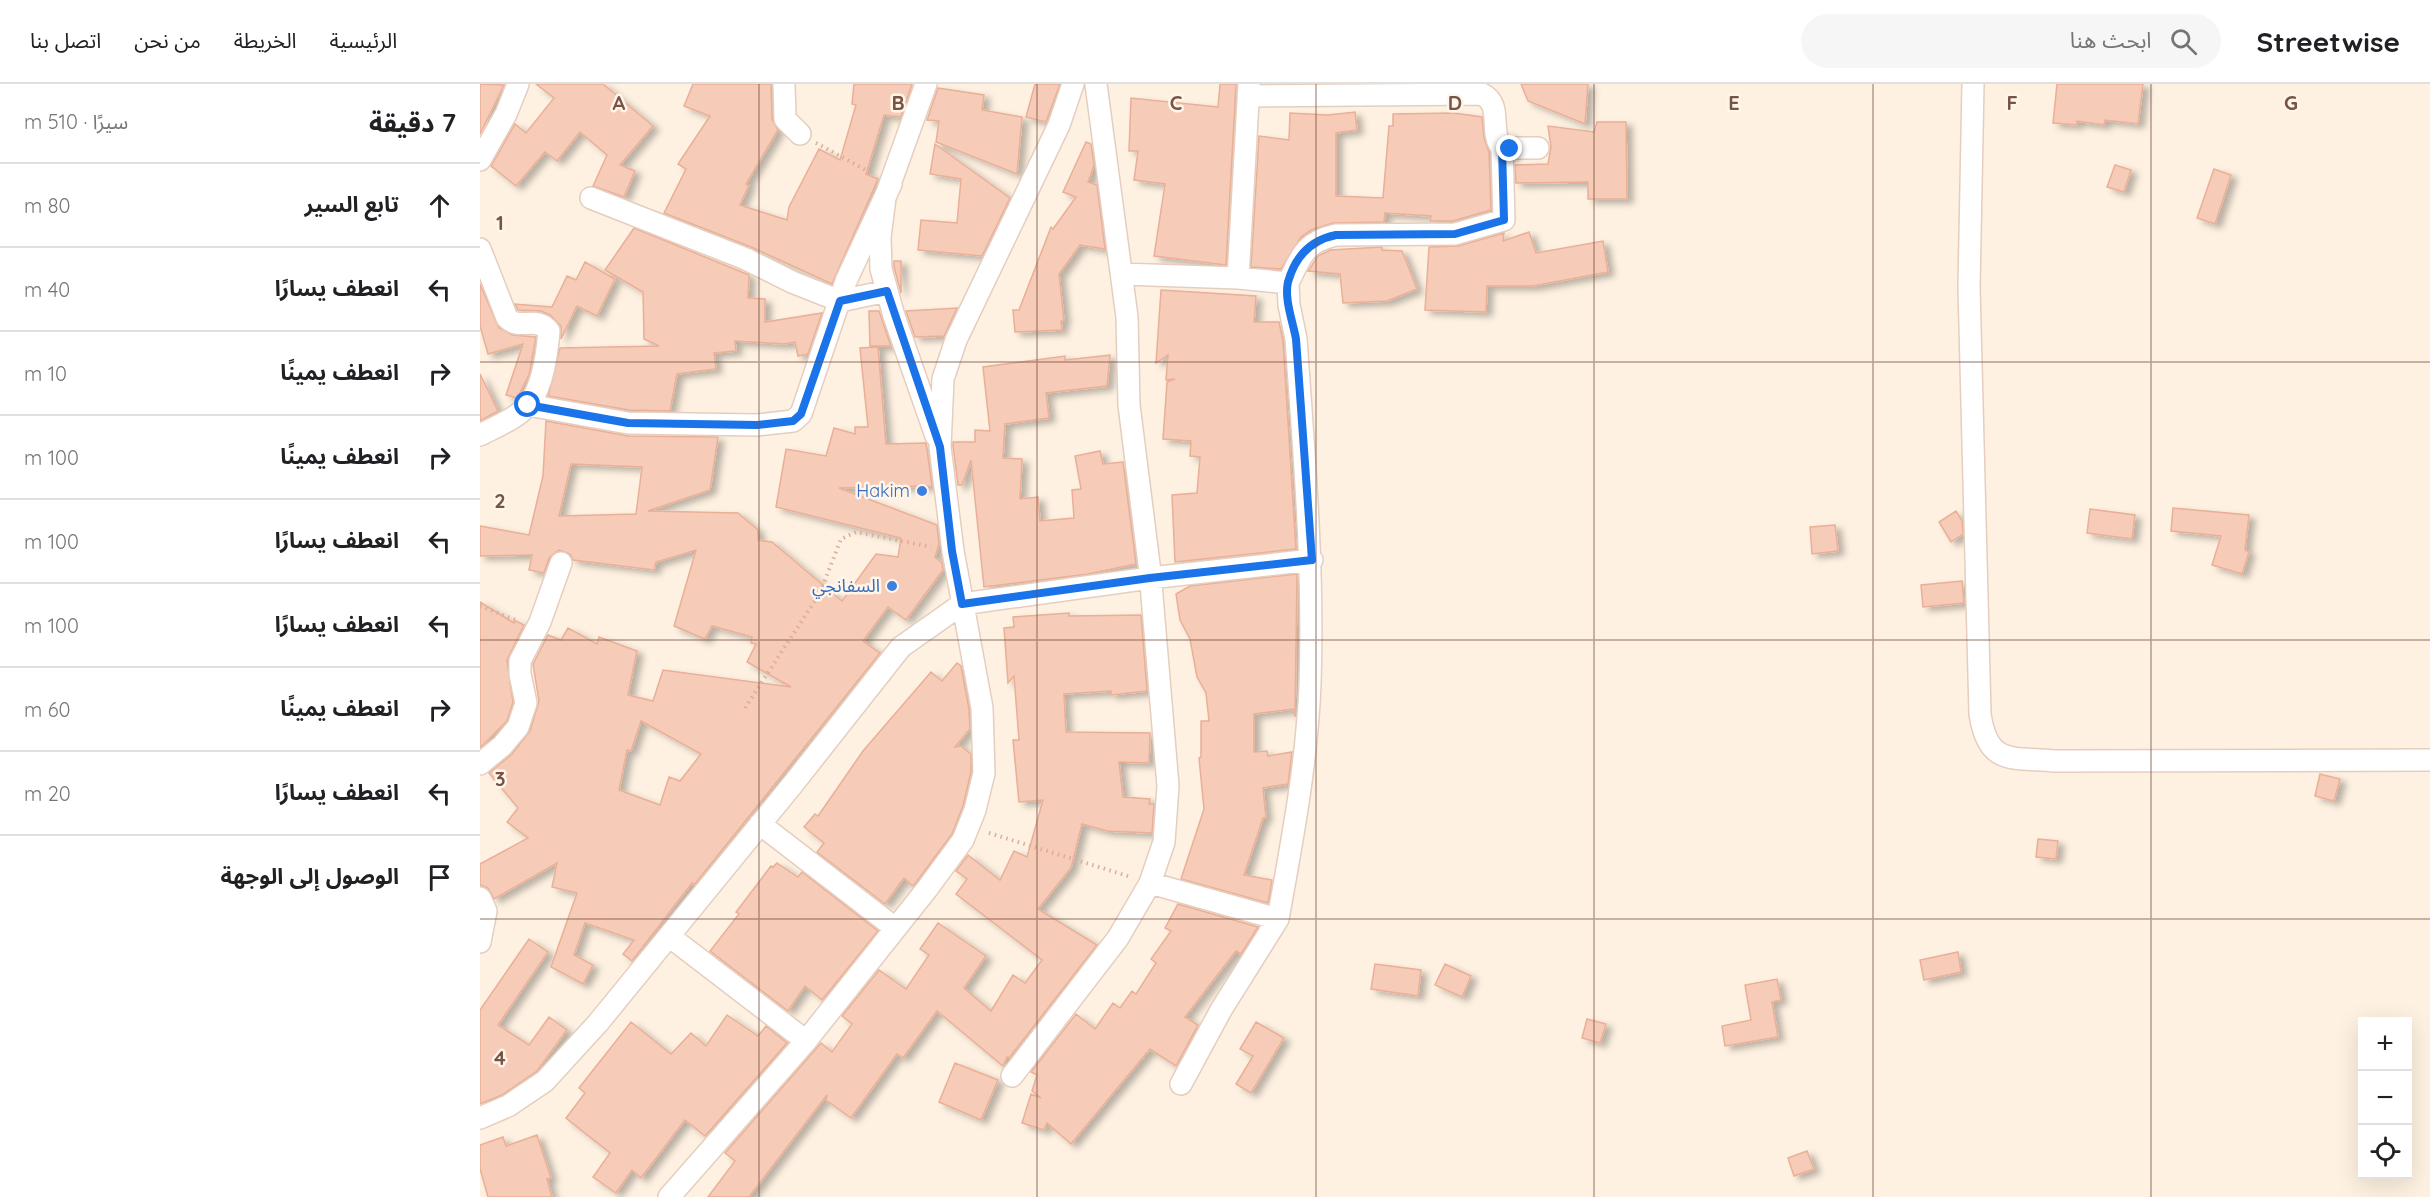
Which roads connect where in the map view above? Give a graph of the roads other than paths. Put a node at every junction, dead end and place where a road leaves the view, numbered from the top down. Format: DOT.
graph roads {
  1 [pos="518,84"];
  2 [pos="784,84"];
  3 [pos="926,84"];
  4 [pos="1073,84"];
  5 [pos="1096,84"];
  6 [pos="1973,84"];
  7 [pos="1249,90"];
  8 [pos="800,134"];
  9 [pos="1502,148"];
  10 [pos="1538,148"];
  11 [pos="480,160"];
  12 [pos="891,184"];
  13 [pos="591,198"];
  14 [pos="480,249"];
  15 [pos="1122,274"];
  16 [pos="1238,278"];
  17 [pos="1288,283"];
  18 [pos="887,291"];
  19 [pos="840,301"];
  20 [pos="528,405"];
  21 [pos="480,435"];
  22 [pos="940,447"];
  23 [pos="1312,560"];
  24 [pos="561,563"];
  25 [pos="1150,578"];
  26 [pos="962,604"];
  27 [pos="2430,760"];
  28 [pos="480,764"];
  29 [pos="760,824"];
  30 [pos="1150,884"];
  31 [pos="480,898"];
  32 [pos="1278,919"];
  33 [pos="895,928"];
  34 [pos="669,936"];
  35 [pos="480,942"];
  36 [pos="806,1041"];
  37 [pos="1012,1076"];
  38 [pos="1181,1084"];
  39 [pos="480,1118"];
  40 [pos="669,1197"];
  1 -- 11 [label="street"];
  2 -- 8 [label="street"];
  3 -- 12 [label="street"];
  4 -- 22 [label="street"];
  5 -- 15 [label="street"];
  6 -- 27 [label="street"];
  7 -- 9 [label="street"];
  7 -- 16 [label="street"];
  9 -- 10 [label="street"];
  9 -- 17 [label="street"];
  12 -- 18 [label="street"];
  12 -- 19 [label="street"];
  13 -- 19 [label="street"];
  14 -- 20 [label="street"];
  15 -- 16 [label="street"];
  15 -- 25 [label="street"];
  16 -- 17 [label="street"];
  17 -- 23 [label="street"];
  18 -- 19 [label="street"];
  18 -- 22 [label="street"];
  19 -- 20 [label="street"];
  20 -- 21 [label="street"];
  22 -- 26 [label="street"];
  23 -- 25 [label="street"];
  23 -- 32 [label="street"];
  24 -- 28 [label="street"];
  25 -- 26 [label="street"];
  25 -- 30 [label="street"];
  26 -- 29 [label="street"];
  26 -- 33 [label="street"];
  29 -- 33 [label="street"];
  29 -- 34 [label="street"];
  30 -- 32 [label="street"];
  30 -- 37 [label="street"];
  31 -- 35 [label="street"];
  32 -- 38 [label="street"];
  33 -- 36 [label="street"];
  34 -- 36 [label="street"];
  34 -- 39 [label="street"];
  36 -- 40 [label="street"];
}
